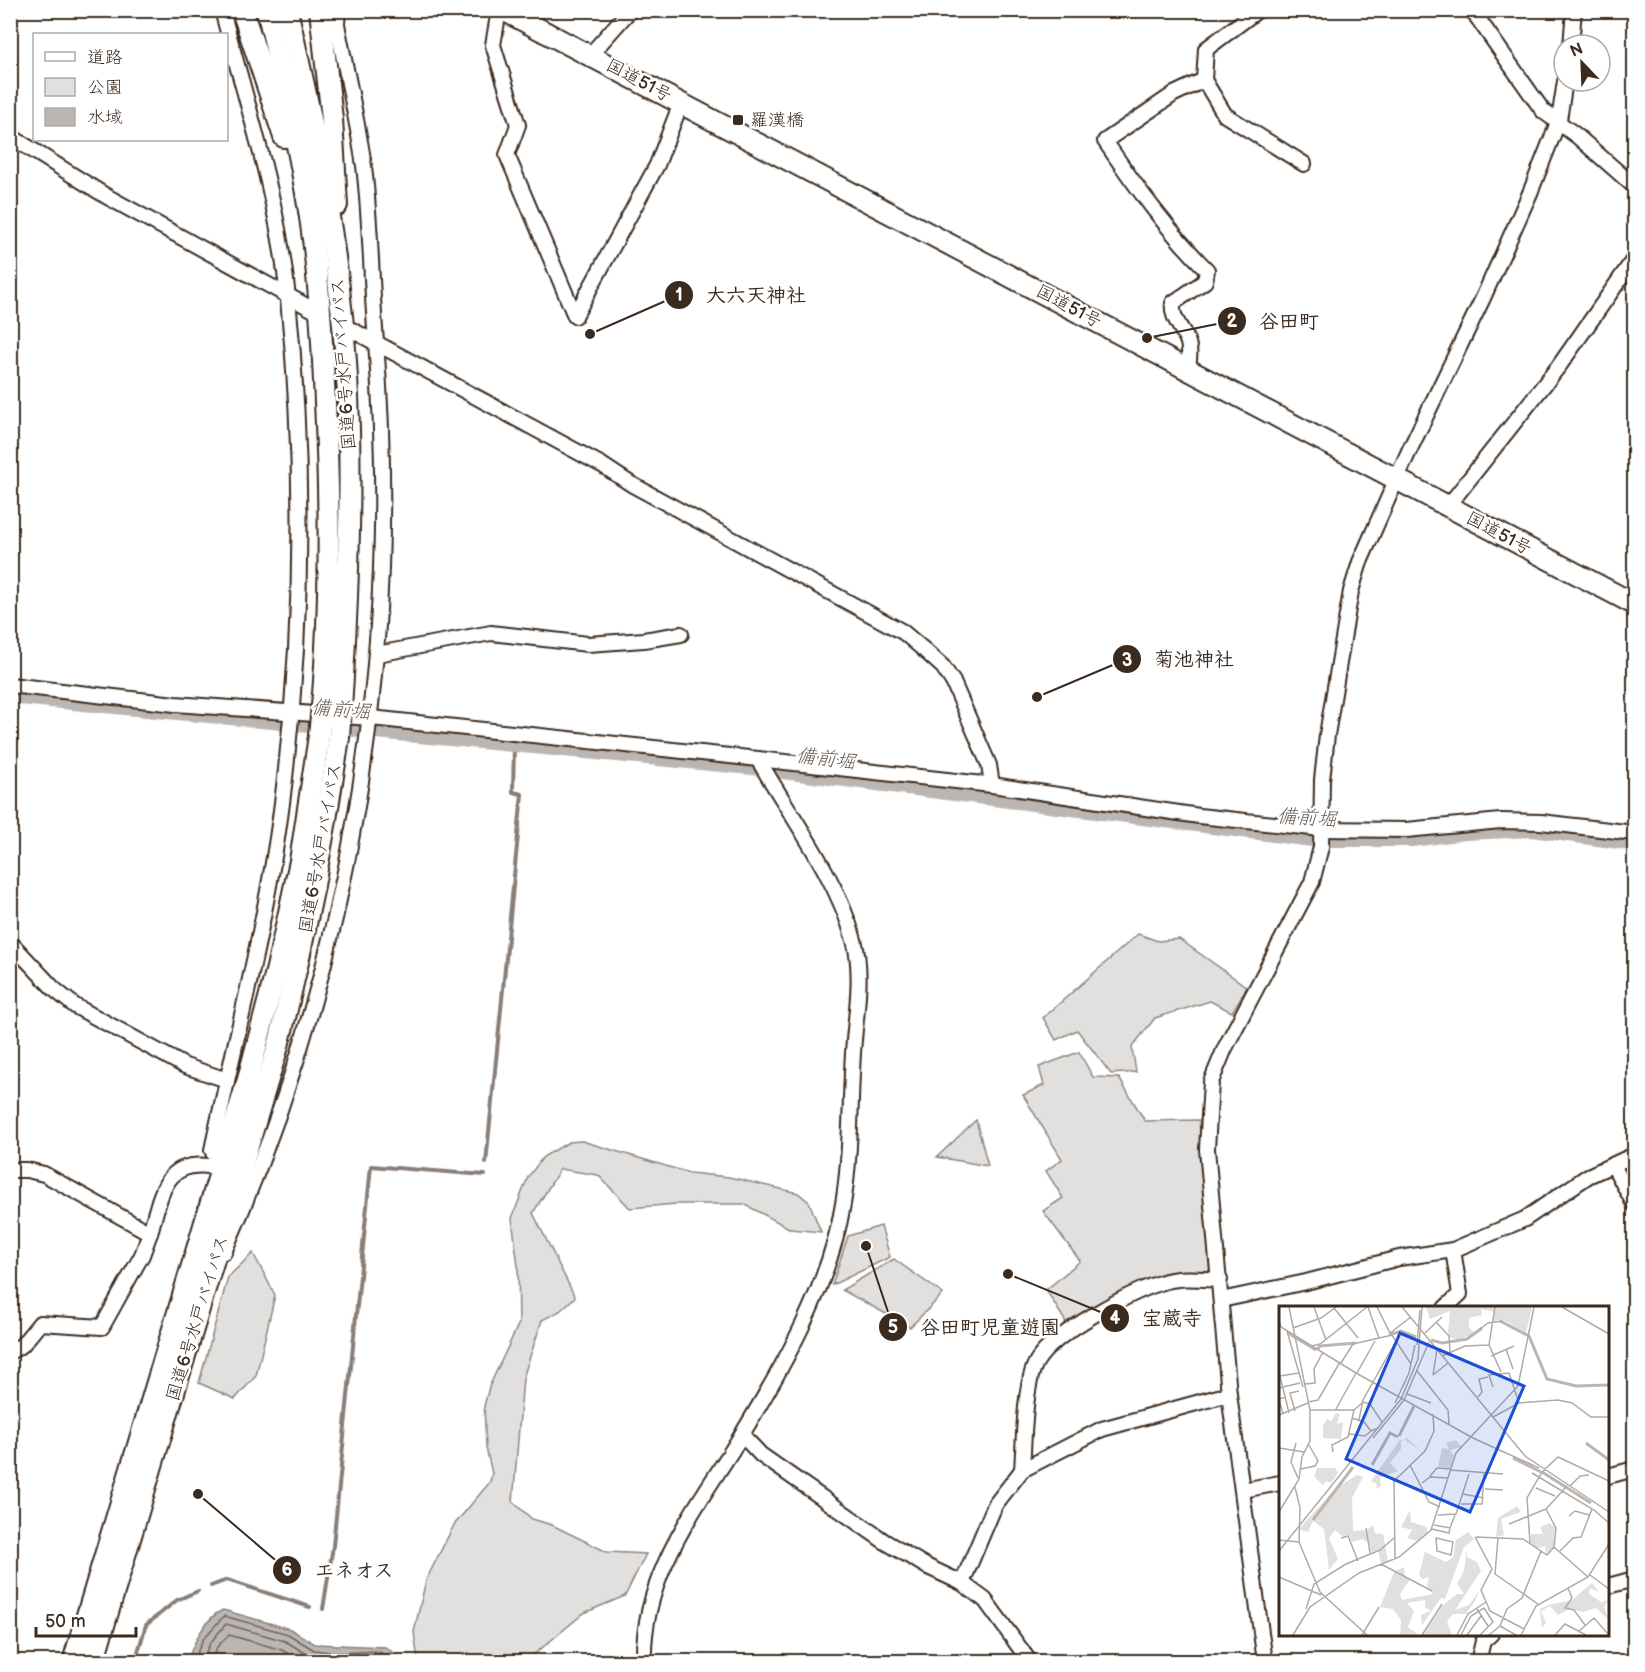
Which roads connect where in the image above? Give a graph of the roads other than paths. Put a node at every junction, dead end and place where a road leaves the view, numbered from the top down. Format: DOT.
graph roads {
  1 [pos="222,10"];
  2 [pos="243,10"];
  3 [pos="267,10"];
  4 [pos="287,10"];
  5 [pos="320,10"];
  6 [pos="338,10"];
  7 [pos="501,10"];
  8 [pos="630,10"];
  9 [pos="1258,10"];
  10 [pos="1472,10"];
  11 [pos="1574,10"];
  12 [pos="1572,33"];
  13 [pos="590,55"];
  14 [pos="1204,80"];
  15 [pos="1564,93"];
  16 [pos="681,103"];
  17 [pos="1559,120"];
  18 [pos="10,136"];
  19 [pos="1304,164"];
  20 [pos="1635,186"];
  21 [pos="333,244"];
  22 [pos="1635,259"];
  23 [pos="318,286"];
  24 [pos="288,297"];
  25 [pos="312,309"];
  26 [pos="352,330"];
  27 [pos="376,342"];
  28 [pos="1188,370"];
  29 [pos="1397,480"];
  30 [pos="1448,506"];
  31 [pos="1635,604"];
  32 [pos="681,633"];
  33 [pos="377,654"];
  34 [pos="10,685"];
  35 [pos="332,707"];
  36 [pos="290,721"];
  37 [pos="370,728"];
  38 [pos="760,763"];
  39 [pos="992,785"];
  40 [pos="1635,833"];
  41 [pos="1321,837"];
  42 [pos="10,942"];
  43 [pos="227,1080"];
  44 [pos="1635,1155"];
  45 [pos="1613,1164"];
  46 [pos="220,1167"];
  47 [pos="10,1170"];
  48 [pos="1635,1204"];
  49 [pos="150,1233"];
  50 [pos="1453,1250"];
  51 [pos="1220,1280"];
  52 [pos="1221,1300"];
  53 [pos="202,1301"];
  54 [pos="1447,1306"];
  55 [pos="10,1352"];
  56 [pos="1229,1394"];
  57 [pos="742,1435"];
  58 [pos="1635,1469"];
  59 [pos="1022,1470"];
  60 [pos="1609,1476"];
  61 [pos="1279,1483"];
  62 [pos="1243,1490"];
  63 [pos="1635,1579"];
  64 [pos="962,1583"];
  65 [pos="1609,1586"];
  66 [pos="1490,1636"];
  67 [pos="73,1662"];
  68 [pos="93,1662"];
  69 [pos="644,1662"];
  70 [pos="1030,1662"];
  71 [pos="1265,1662"];
  72 [pos="1478,1662"];
  1 -- 24 [label="street"];
  2 -- 23 [label="highway"];
  3 -- 23 [label="highway, 国道6号水戸バイパス"];
  4 -- 21 [label="highway, 国道6号水戸バイパス"];
  5 -- 21 [label="highway"];
  6 -- 27 [label="street"];
  7 -- 13 [label="highway, 国道51号"];
  7 -- 16 [label="street"];
  8 -- 13 [label="street"];
  9 -- 14 [label="street"];
  10 -- 17 [label="street"];
  11 -- 12 [label="street"];
  13 -- 16 [label="highway, 国道51号"];
  14 -- 19 [label="street"];
  14 -- 28 [label="street"];
  15 -- 17 [label="street"];
  16 -- 28 [label="highway, 国道51号"];
  17 -- 20 [label="street"];
  17 -- 29 [label="street"];
  18 -- 24 [label="street"];
  21 -- 35 [label="highway, 国道6号水戸バイパス"];
  22 -- 30 [label="street"];
  23 -- 35 [label="highway, 国道6号水戸バイパス"];
  24 -- 25 [label="street"];
  24 -- 36 [label="street"];
  26 -- 27 [label="street"];
  27 -- 33 [label="street"];
  27 -- 39 [label="street"];
  28 -- 29 [label="highway, 国道51号"];
  29 -- 30 [label="highway, 国道51号"];
  29 -- 41 [label="street"];
  30 -- 31 [label="highway, 国道51号"];
  32 -- 33 [label="street"];
  33 -- 37 [label="street"];
  34 -- 36 [label="street"];
  35 -- 46 [label="highway, 国道6号水戸バイパス, bridge"];
  35 -- 53 [label="highway, 国道6号水戸バイパス, bridge"];
  36 -- 37 [label="street"];
  36 -- 43 [label="street"];
  37 -- 38 [label="street"];
  37 -- 53 [label="street"];
  38 -- 39 [label="street"];
  38 -- 57 [label="street"];
  39 -- 41 [label="street"];
  40 -- 41 [label="street"];
  41 -- 51 [label="street"];
  42 -- 43 [label="street"];
  43 -- 46 [label="street"];
  44 -- 45 [label="street"];
  45 -- 48 [label="street"];
  45 -- 50 [label="street"];
  46 -- 49 [label="street"];
  46 -- 67 [label="highway, 国道6号水戸バイパス"];
  47 -- 49 [label="street"];
  49 -- 55 [label="street"];
  50 -- 52 [label="street"];
  50 -- 54 [label="street"];
  51 -- 52 [label="street"];
  51 -- 59 [label="street"];
  52 -- 56 [label="street"];
  53 -- 68 [label="highway, 国道6号水戸バイパス"];
  56 -- 59 [label="street"];
  56 -- 62 [label="street"];
  57 -- 64 [label="street"];
  57 -- 69 [label="street"];
  58 -- 60 [label="street"];
  59 -- 64 [label="street"];
  61 -- 62 [label="street"];
  62 -- 71 [label="street"];
  63 -- 65 [label="street"];
  64 -- 70 [label="street"];
  66 -- 72 [label="street"];
}
